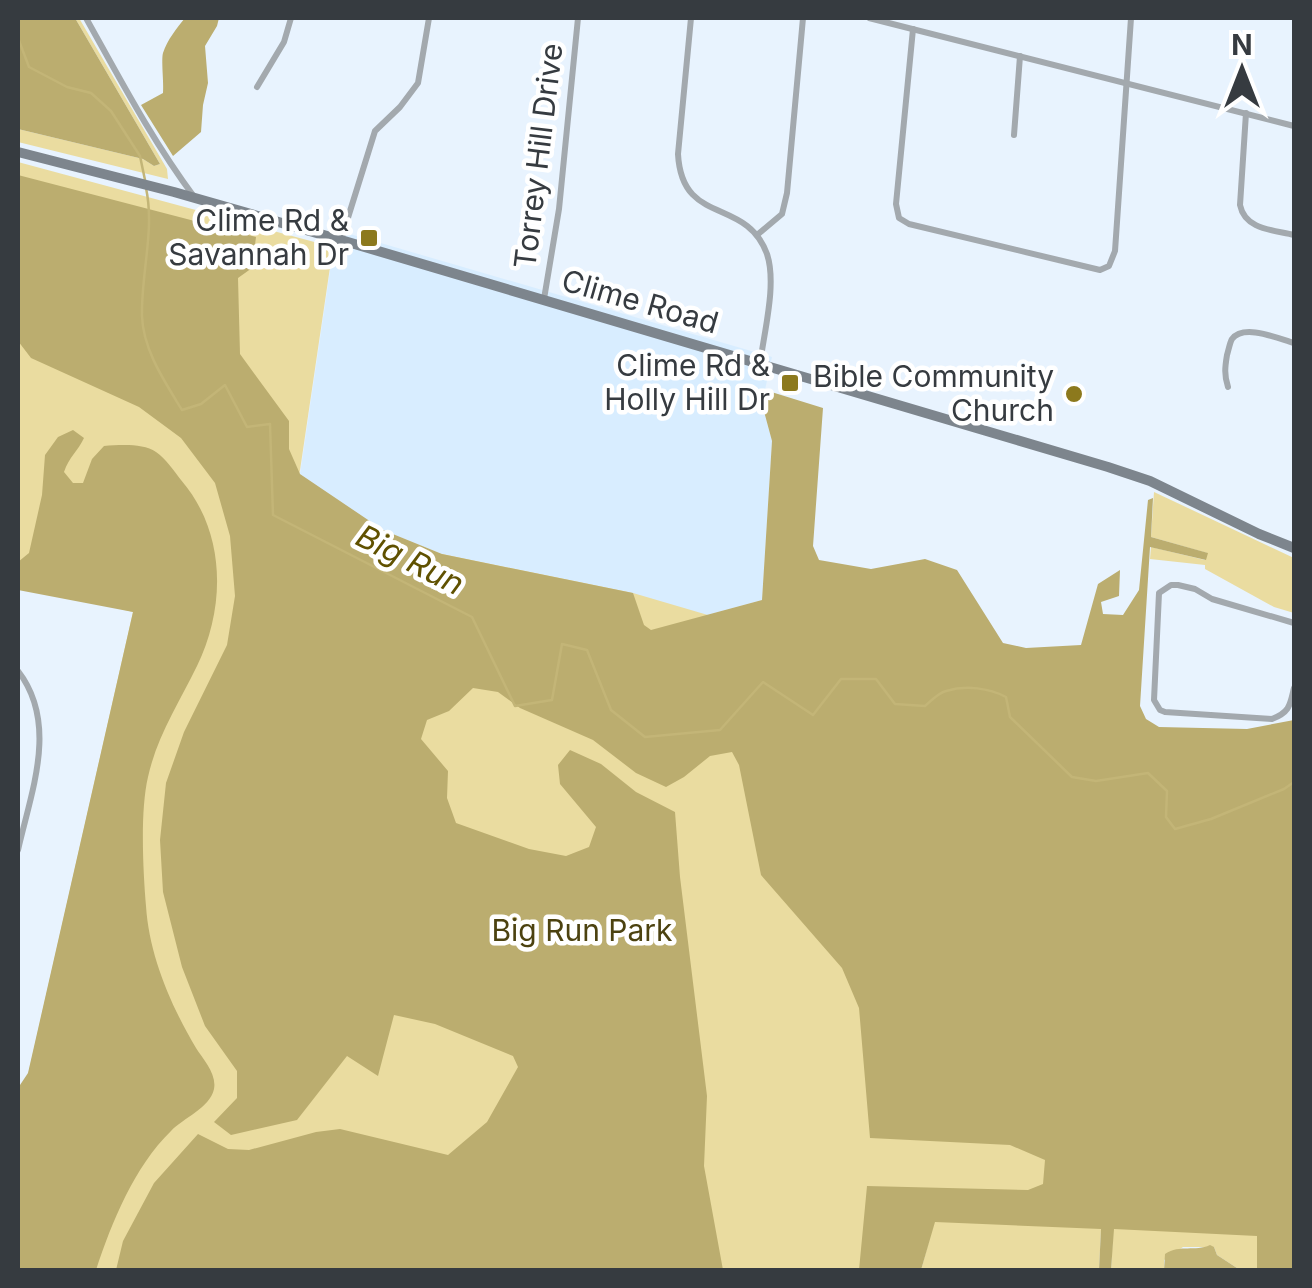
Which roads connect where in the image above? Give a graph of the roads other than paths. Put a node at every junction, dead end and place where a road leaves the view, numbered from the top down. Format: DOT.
graph roads {
  1 [pos="86,18"];
  2 [pos="291,18"];
  3 [pos="429,18"];
  4 [pos="578,18"];
  5 [pos="690,18"];
  6 [pos="803,18"];
  7 [pos="868,18"];
  8 [pos="1131,18"];
  9 [pos="913,28"];
  10 [pos="1020,56"];
  11 [pos="1126,83"];
  12 [pos="257,88"];
  13 [pos="1246,114"];
  14 [pos="1294,126"];
  15 [pos="1014,135"];
  16 [pos="18,152"];
  17 [pos="196,199"];
  18 [pos="757,235"];
  19 [pos="1294,236"];
  20 [pos="342,240"];
  21 [pos="544,300"];
  22 [pos="1294,343"];
  23 [pos="760,364"];
  24 [pos="1228,387"];
  25 [pos="1294,548"];
  26 [pos="1294,622"];
  27 [pos="18,671"];
  28 [pos="1294,688"];
  29 [pos="18,850"];
  1 -- 17 [label="street"];
  2 -- 12 [label="street"];
  3 -- 20 [label="street"];
  4 -- 21 [label="street, Torrey Hill Drive"];
  5 -- 18 [label="street"];
  6 -- 18 [label="street"];
  7 -- 9 [label="street"];
  8 -- 11 [label="street"];
  9 -- 10 [label="street"];
  9 -- 11 [label="street"];
  10 -- 11 [label="street"];
  10 -- 15 [label="street"];
  11 -- 13 [label="street"];
  13 -- 14 [label="street"];
  13 -- 19 [label="street"];
  16 -- 17 [label="main road, Clime Road"];
  17 -- 20 [label="main road, Clime Road"];
  18 -- 23 [label="street"];
  20 -- 21 [label="main road, Clime Road"];
  21 -- 23 [label="main road, Clime Road"];
  22 -- 24 [label="street"];
  23 -- 25 [label="main road, Clime Road"];
  26 -- 28 [label="street"];
  27 -- 29 [label="street"];
}
